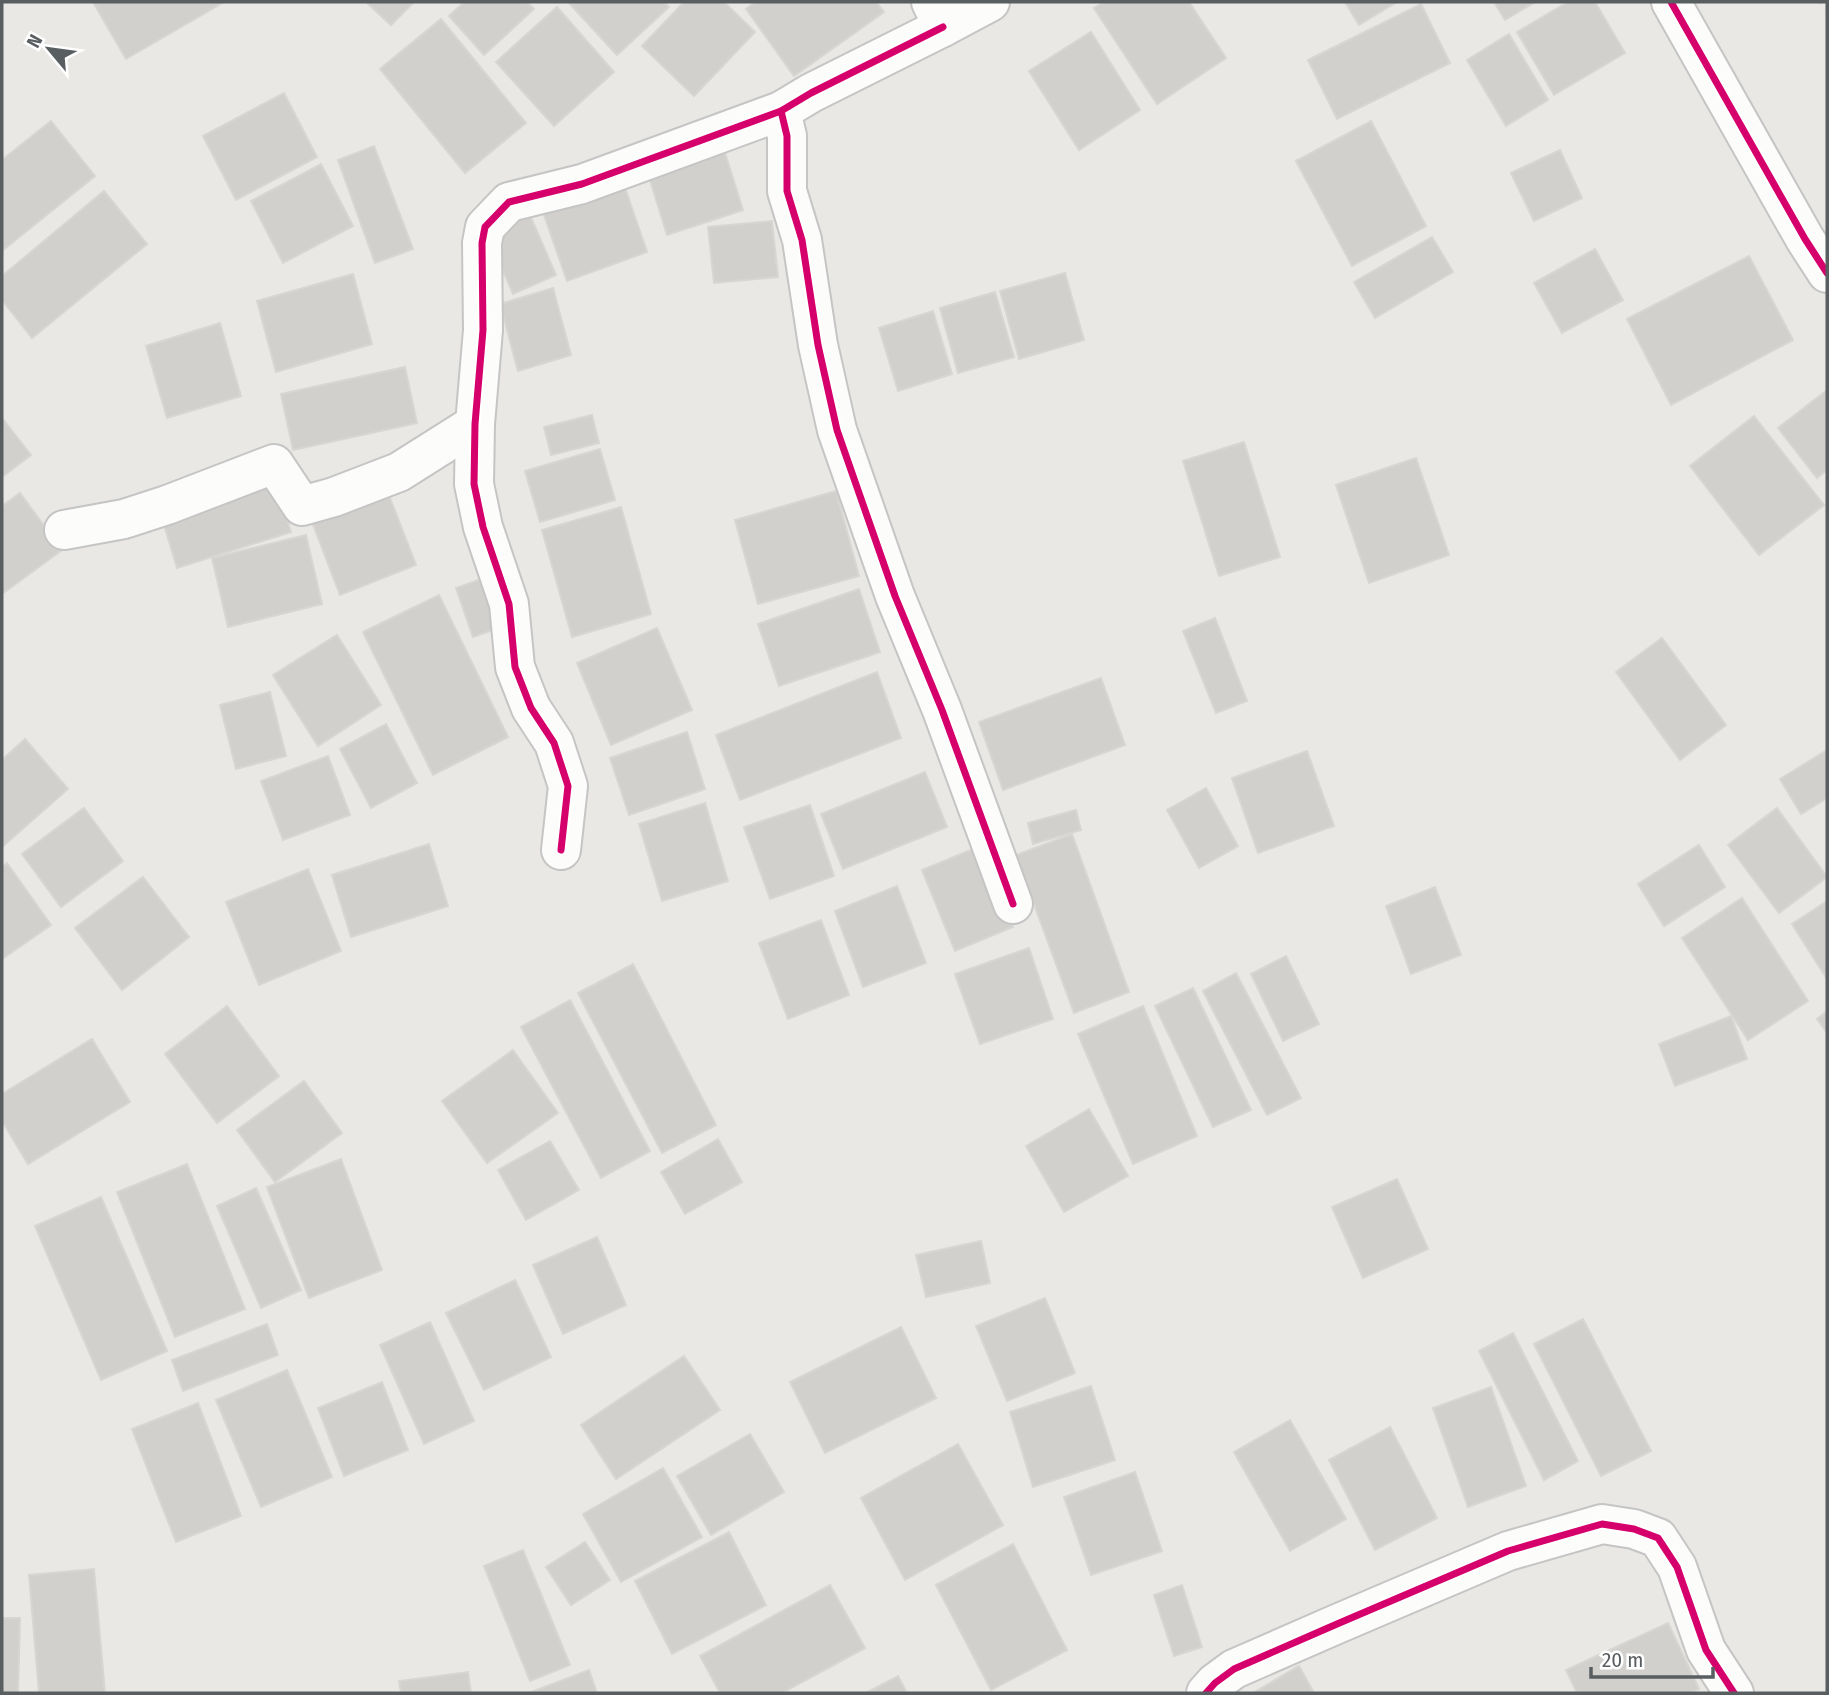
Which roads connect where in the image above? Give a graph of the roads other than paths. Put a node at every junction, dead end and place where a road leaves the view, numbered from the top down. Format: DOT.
graph roads {
  1 [pos="990,2"];
  2 [pos="1671,2"];
  3 [pos="937,15"];
  4 [pos="781,111"];
  5 [pos="1827,273"];
  6 [pos="475,424"];
  7 [pos="64,530"];
  8 [pos="561,850"];
  9 [pos="1013,904"];
  10 [pos="1206,1693"];
  11 [pos="1734,1693"];
  1 -- 3 [label="street"];
  2 -- 5 [label="street"];
  3 -- 4 [label="street"];
  4 -- 6 [label="street"];
  4 -- 9 [label="street"];
  6 -- 7 [label="street"];
  6 -- 8 [label="street"];
  10 -- 11 [label="street"];
}
